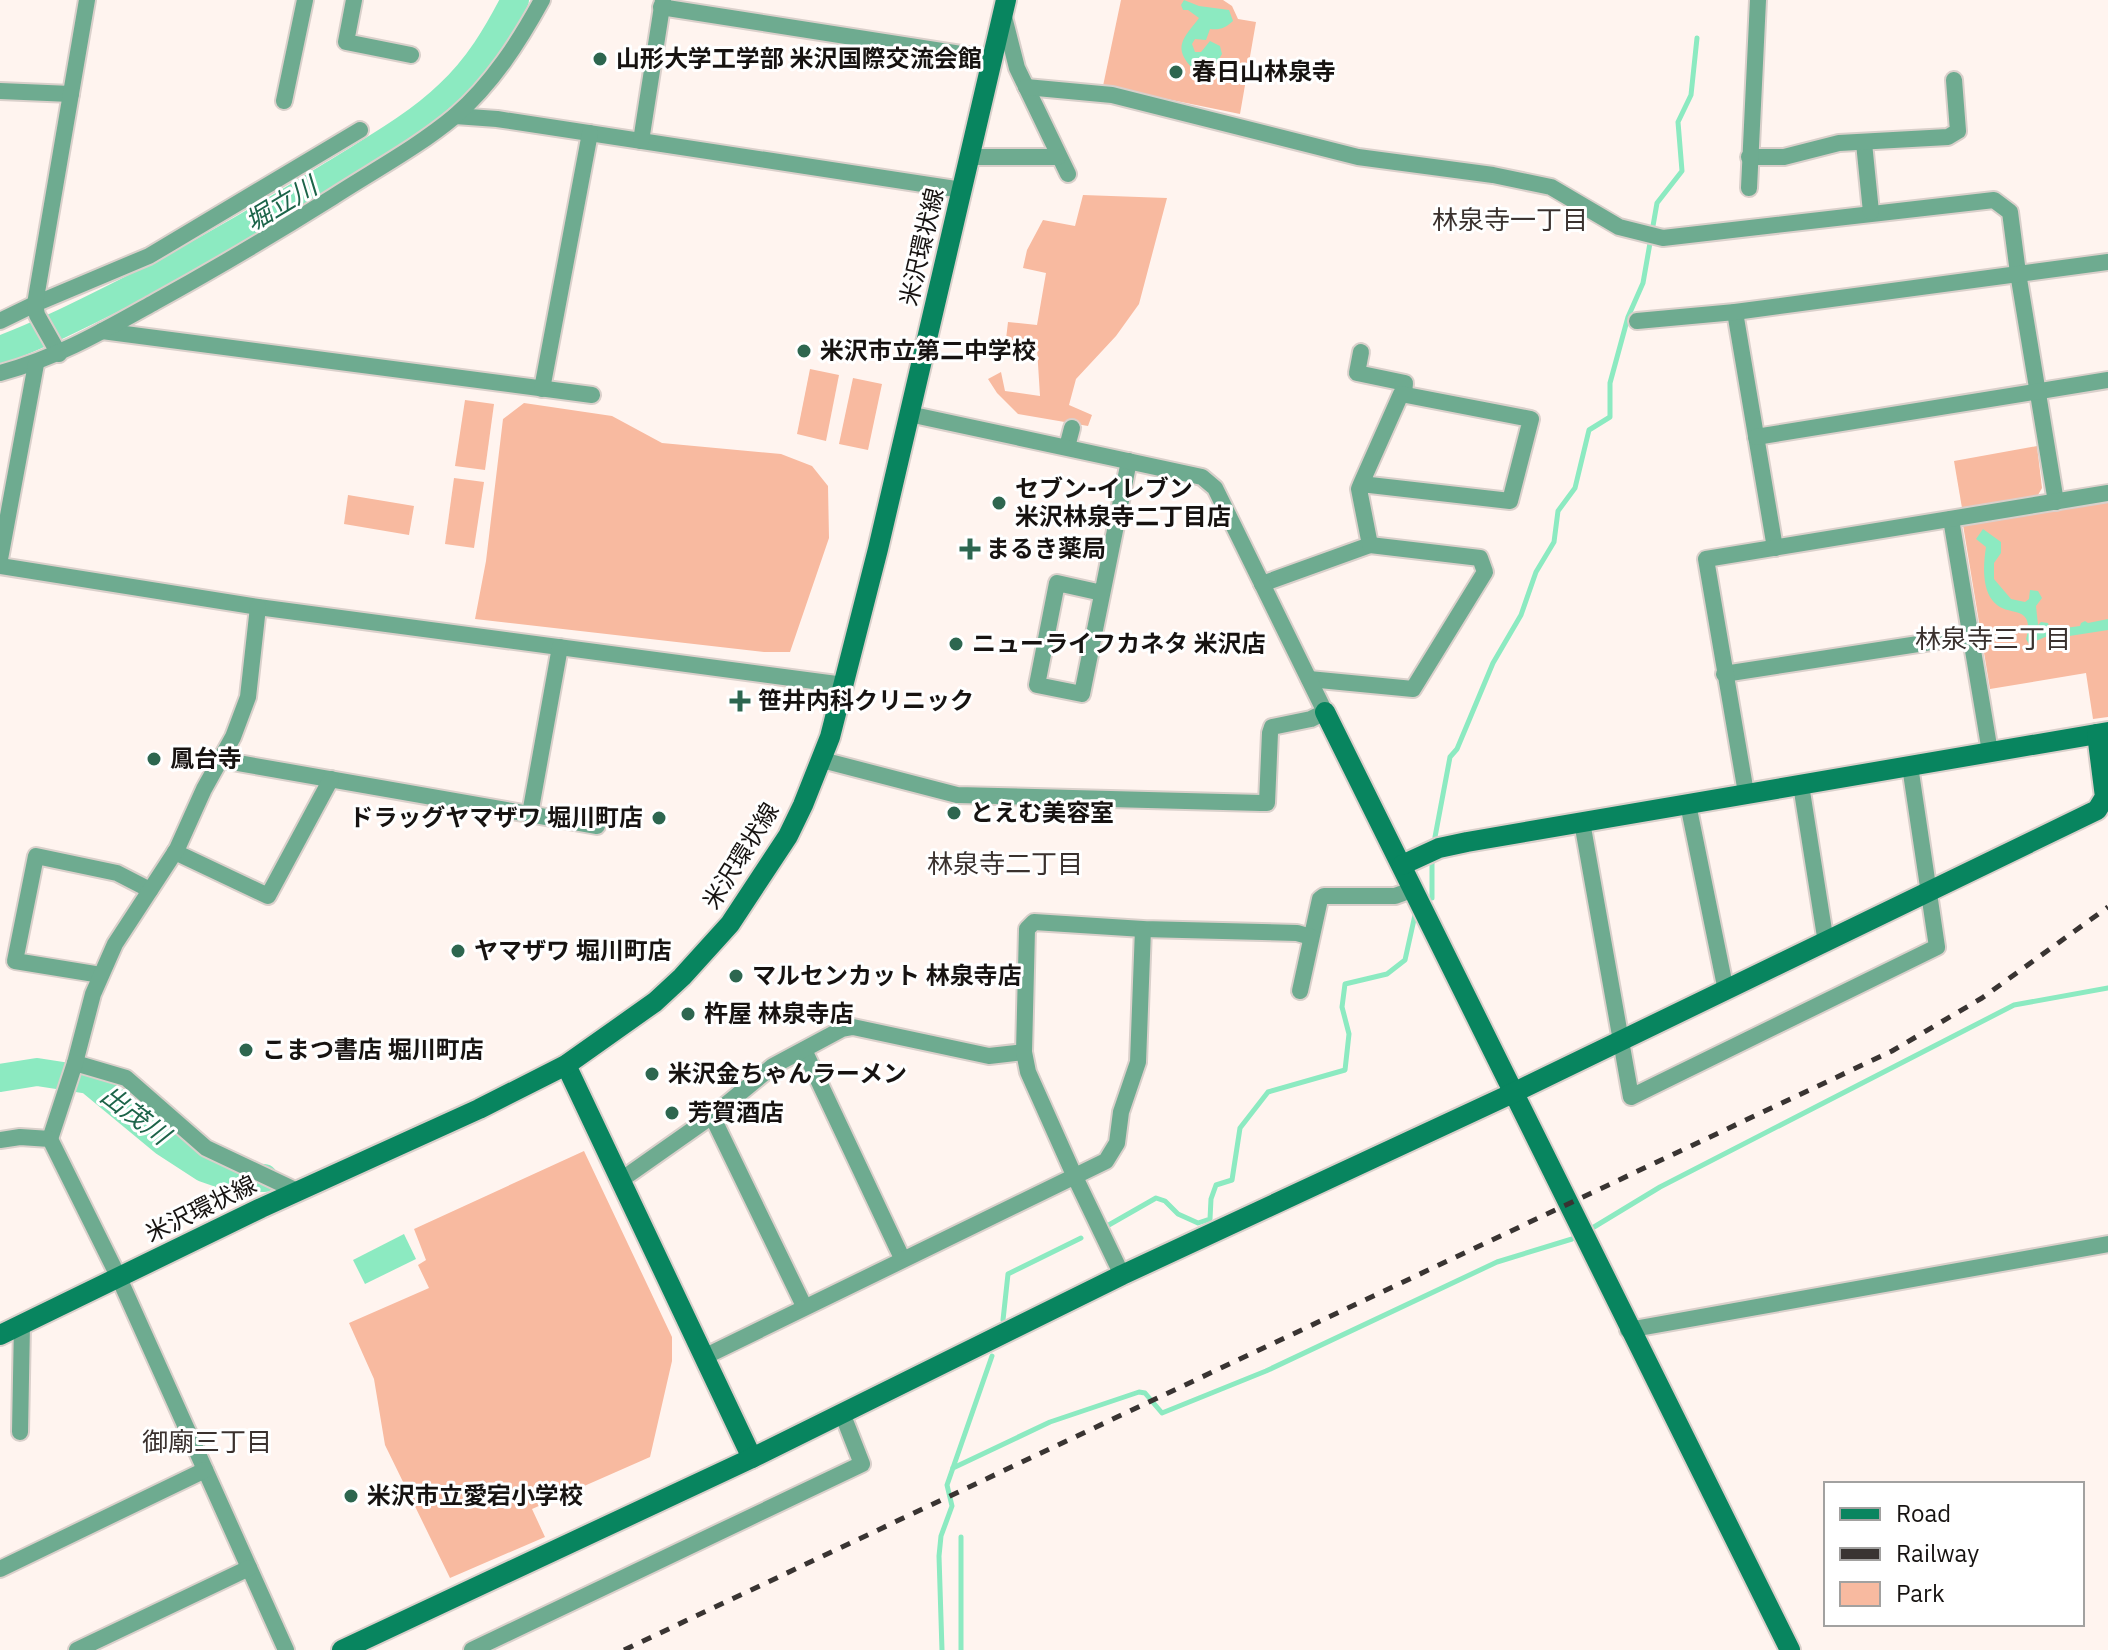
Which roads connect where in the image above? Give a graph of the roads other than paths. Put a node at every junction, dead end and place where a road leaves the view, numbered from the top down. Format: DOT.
graph roads {
  1 [pos="87,0"];
  2 [pos="305,0"];
  3 [pos="354,0"];
  4 [pos="542,0"];
  5 [pos="1758,0"];
  6 [pos="662,3"];
  7 [pos="1004,6"];
  8 [pos="411,55"];
  9 [pos="993,59"];
  10 [pos="1954,80"];
  11 [pos="1026,87"];
  12 [pos="0,91"];
  13 [pos="71,94"];
  14 [pos="284,101"];
  15 [pos="455,116"];
  16 [pos="360,130"];
  17 [pos="590,133"];
  18 [pos="641,141"];
  19 [pos="1864,143"];
  20 [pos="971,157"];
  21 [pos="1058,157"];
  22 [pos="1749,157"];
  23 [pos="1068,174"];
  24 [pos="1749,188"];
  25 [pos="962,190"];
  26 [pos="1871,212"];
  27 [pos="2108,262"];
  28 [pos="2018,273"];
  29 [pos="36,309"];
  30 [pos="1735,312"];
  31 [pos="0,321"];
  32 [pos="1637,321"];
  33 [pos="102,331"];
  34 [pos="56,351"];
  35 [pos="1361,352"];
  36 [pos="36,364"];
  37 [pos="0,373"];
  38 [pos="2108,380"];
  39 [pos="542,389"];
  40 [pos="2038,392"];
  41 [pos="1404,394"];
  42 [pos="592,395"];
  43 [pos="909,414"];
  44 [pos="1072,428"];
  45 [pos="1756,437"];
  46 [pos="1067,447"];
  47 [pos="1129,461"];
  48 [pos="1361,484"];
  49 [pos="2108,493"];
  50 [pos="2056,502"];
  51 [pos="1951,519"];
  52 [pos="1370,545"];
  53 [pos="1775,548"];
  54 [pos="0,559"];
  55 [pos="0,566"];
  56 [pos="1262,584"];
  57 [pos="1102,593"];
  58 [pos="258,607"];
  59 [pos="1970,636"];
  60 [pos="560,647"];
  61 [pos="1724,674"];
  62 [pos="1309,679"];
  63 [pos="844,685"];
  64 [pos="1325,712"];
  65 [pos="2102,733"];
  66 [pos="1990,752"];
  67 [pos="221,760"];
  68 [pos="822,760"];
  69 [pos="1910,766"];
  70 [pos="331,779"];
  71 [pos="1801,785"];
  72 [pos="1746,793"];
  73 [pos="1688,804"];
  74 [pos="530,814"];
  75 [pos="1582,822"];
  76 [pos="597,826"];
  77 [pos="175,852"];
  78 [pos="1402,865"];
  79 [pos="1414,889"];
  80 [pos="150,890"];
  81 [pos="1931,891"];
  82 [pos="1143,929"];
  83 [pos="1311,937"];
  84 [pos="1826,943"];
  85 [pos="101,975"];
  86 [pos="1300,991"];
  87 [pos="1726,991"];
  88 [pos="1620,1042"];
  89 [pos="804,1050"];
  90 [pos="1024,1052"];
  91 [pos="75,1063"];
  92 [pos="566,1065"];
  93 [pos="1513,1093"];
  94 [pos="712,1116"];
  95 [pos="50,1139"];
  96 [pos="0,1140"];
  97 [pos="1074,1175"];
  98 [pos="621,1180"];
  99 [pos="297,1191"];
  100 [pos="2108,1244"];
  101 [pos="902,1258"];
  102 [pos="1122,1275"];
  103 [pos="119,1278"];
  104 [pos="804,1306"];
  105 [pos="22,1324"];
  106 [pos="1628,1330"];
  107 [pos="0,1335"];
  108 [pos="704,1357"];
  109 [pos="842,1413"];
  110 [pos="20,1432"];
  111 [pos="752,1458"];
  112 [pos="205,1470"];
  113 [pos="249,1568"];
  114 [pos="0,1569"];
  115 [pos="77,1650"];
  116 [pos="286,1650"];
  117 [pos="342,1650"];
  118 [pos="472,1650"];
  119 [pos="1790,1650"];
  1 -- 13 [label="street"];
  2 -- 14 [label="street"];
  3 -- 8 [label="street"];
  4 -- 15 [label="street"];
  5 -- 22 [label="street"];
  6 -- 9 [label="street"];
  6 -- 18 [label="street"];
  7 -- 9 [label="street, 米沢環状線"];
  7 -- 11 [label="street"];
  9 -- 20 [label="street, 米沢環状線"];
  10 -- 19 [label="street"];
  11 -- 21 [label="street"];
  11 -- 26 [label="street"];
  12 -- 13 [label="street"];
  13 -- 29 [label="street"];
  15 -- 17 [label="street"];
  15 -- 33 [label="street"];
  16 -- 29 [label="street"];
  17 -- 18 [label="street"];
  17 -- 39 [label="street"];
  18 -- 25 [label="street"];
  19 -- 22 [label="street"];
  19 -- 26 [label="street"];
  20 -- 21 [label="street"];
  20 -- 25 [label="street, 米沢環状線"];
  21 -- 23 [label="street"];
  22 -- 24 [label="street"];
  25 -- 43 [label="street, 米沢環状線"];
  26 -- 28 [label="street"];
  27 -- 28 [label="street"];
  28 -- 30 [label="street"];
  28 -- 40 [label="street"];
  29 -- 31 [label="street"];
  29 -- 34 [label="street"];
  30 -- 32 [label="street"];
  30 -- 45 [label="street"];
  33 -- 34 [label="street"];
  33 -- 39 [label="street"];
  34 -- 36 [label="street"];
  35 -- 41 [label="street"];
  36 -- 37 [label="street"];
  36 -- 54 [label="street"];
  38 -- 40 [label="street"];
  39 -- 42 [label="street"];
  40 -- 45 [label="street"];
  40 -- 50 [label="street"];
  41 -- 48 [label="street"];
  41 -- 48 [label="street"];
  43 -- 46 [label="street"];
  43 -- 63 [label="street, 米沢環状線"];
  44 -- 46 [label="street"];
  45 -- 53 [label="street"];
  46 -- 47 [label="street"];
  47 -- 56 [label="street"];
  47 -- 57 [label="street"];
  48 -- 52 [label="street"];
  49 -- 50 [label="street"];
  50 -- 51 [label="street"];
  51 -- 53 [label="street"];
  51 -- 59 [label="street"];
  52 -- 56 [label="street"];
  52 -- 62 [label="street"];
  53 -- 61 [label="street"];
  55 -- 58 [label="street"];
  56 -- 62 [label="street"];
  57 -- 57 [label="street"];
  58 -- 60 [label="street"];
  58 -- 67 [label="street"];
  59 -- 61 [label="street"];
  59 -- 66 [label="street"];
  60 -- 63 [label="street"];
  60 -- 74 [label="street"];
  61 -- 72 [label="street"];
  62 -- 64 [label="street"];
  63 -- 68 [label="street, 米沢環状線"];
  64 -- 68 [label="street"];
  64 -- 78 [label="street"];
  65 -- 66 [label="street"];
  65 -- 81 [label="street"];
  66 -- 69 [label="street"];
  67 -- 70 [label="street"];
  67 -- 77 [label="street"];
  68 -- 92 [label="street, 米沢環状線"];
  69 -- 71 [label="street"];
  69 -- 81 [label="street"];
  70 -- 74 [label="street"];
  70 -- 77 [label="street"];
  71 -- 72 [label="street"];
  71 -- 84 [label="street"];
  72 -- 73 [label="street"];
  73 -- 75 [label="street"];
  73 -- 87 [label="street"];
  74 -- 76 [label="street"];
  75 -- 78 [label="street"];
  75 -- 88 [label="street"];
  77 -- 80 [label="street"];
  78 -- 79 [label="street"];
  79 -- 83 [label="street"];
  79 -- 93 [label="street"];
  80 -- 85 [label="street"];
  80 -- 85 [label="street"];
  81 -- 84 [label="street"];
  81 -- 88 [label="street"];
  82 -- 83 [label="street"];
  82 -- 90 [label="street"];
  82 -- 97 [label="street"];
  83 -- 86 [label="street"];
  84 -- 87 [label="street"];
  85 -- 91 [label="street"];
  87 -- 88 [label="street"];
  88 -- 93 [label="street"];
  89 -- 90 [label="street"];
  89 -- 94 [label="street"];
  89 -- 101 [label="street"];
  90 -- 97 [label="street"];
  91 -- 95 [label="street"];
  91 -- 99 [label="street"];
  92 -- 98 [label="street"];
  92 -- 99 [label="street, 米沢環状線"];
  93 -- 102 [label="street"];
  93 -- 106 [label="street"];
  94 -- 98 [label="street"];
  94 -- 104 [label="street"];
  95 -- 96 [label="street"];
  95 -- 103 [label="street"];
  97 -- 101 [label="street"];
  97 -- 102 [label="street"];
  98 -- 108 [label="street"];
  99 -- 103 [label="street, 米沢環状線"];
  100 -- 106 [label="street"];
  101 -- 104 [label="street"];
  102 -- 109 [label="street"];
  103 -- 105 [label="street, 米沢環状線"];
  103 -- 112 [label="street"];
  104 -- 108 [label="street"];
  105 -- 107 [label="street, 米沢環状線"];
  105 -- 110 [label="street"];
  106 -- 119 [label="street"];
  108 -- 111 [label="street"];
  109 -- 111 [label="street"];
  109 -- 118 [label="street"];
  111 -- 117 [label="street"];
  112 -- 113 [label="street"];
  112 -- 114 [label="street"];
  113 -- 115 [label="street"];
  113 -- 116 [label="street"];
}
